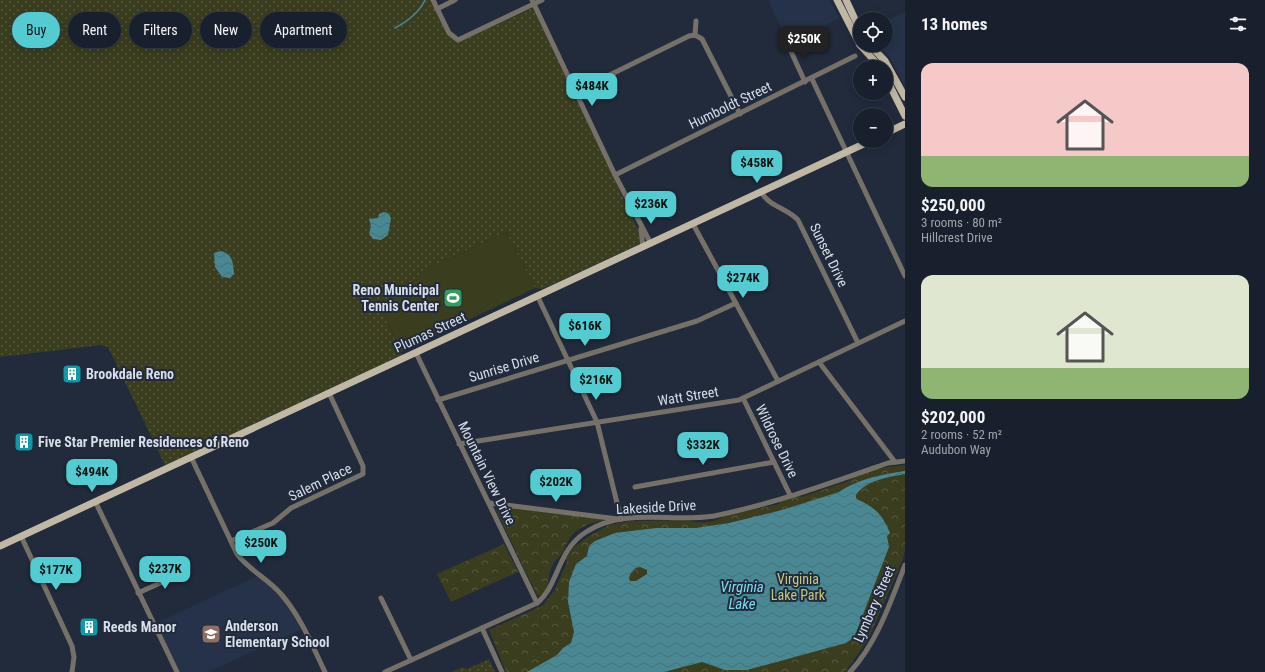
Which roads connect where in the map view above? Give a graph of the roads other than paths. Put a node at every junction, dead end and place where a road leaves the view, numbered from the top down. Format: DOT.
graph roads {
  1 [pos="433,0"];
  2 [pos="455,0"];
  3 [pos="542,0"];
  4 [pos="837,0"];
  5 [pos="846,0"];
  6 [pos="533,2"];
  7 [pos="437,8"];
  8 [pos="853,15"];
  9 [pos="696,21"];
  10 [pos="853,31"];
  11 [pos="695,35"];
  12 [pos="788,45"];
  13 [pos="866,52"];
  14 [pos="877,52"];
  15 [pos="855,56"];
  16 [pos="874,60"];
  17 [pos="812,79"];
  18 [pos="805,82"];
  19 [pos="575,92"];
  20 [pos="893,92"];
  21 [pos="905,97"];
  22 [pos="740,114"];
  23 [pos="905,116"];
  24 [pos="905,124"];
  25 [pos="893,130"];
  26 [pos="855,148"];
  27 [pos="847,152"];
  28 [pos="615,175"];
  29 [pos="762,192"];
  30 [pos="636,217"];
  31 [pos="693,224"];
  32 [pos="651,244"];
  33 [pos="643,247"];
  34 [pos="905,276"];
  35 [pos="536,296"];
  36 [pos="736,303"];
  37 [pos="905,321"];
  38 [pos="858,343"];
  39 [pos="416,353"];
  40 [pos="567,361"];
  41 [pos="819,362"];
  42 [pos="778,381"];
  43 [pos="329,393"];
  44 [pos="743,398"];
  45 [pos="438,400"];
  46 [pos="597,422"];
  47 [pos="459,444"];
  48 [pos="192,457"];
  49 [pos="905,461"];
  50 [pos="774,462"];
  51 [pos="895,462"];
  52 [pos="635,487"];
  53 [pos="790,495"];
  54 [pos="95,502"];
  55 [pos="489,503"];
  56 [pos="621,519"];
  57 [pos="21,536"];
  58 [pos="231,541"];
  59 [pos="0,546"];
  60 [pos="905,565"];
  61 [pos="177,571"];
  62 [pos="138,593"];
  63 [pos="381,598"];
  64 [pos="538,603"];
  65 [pos="482,628"];
  66 [pos="411,660"];
  67 [pos="72,672"];
  68 [pos="177,672"];
  69 [pos="325,672"];
  70 [pos="385,672"];
  71 [pos="502,672"];
  72 [pos="850,672"];
  1 -- 7 [label="street"];
  2 -- 7 [label="street"];
  3 -- 6 [label="street"];
  4 -- 10 [label="main road"];
  5 -- 8 [label="main road"];
  6 -- 7 [label="street"];
  6 -- 19 [label="street"];
  9 -- 11 [label="street"];
  11 -- 19 [label="street"];
  11 -- 22 [label="street"];
  12 -- 18 [label="street"];
  13 -- 16 [label="main road"];
  14 -- 21 [label="main road"];
  15 -- 17 [label="street, Humboldt Street"];
  17 -- 18 [label="street, Humboldt Street"];
  17 -- 27 [label="street"];
  18 -- 22 [label="street, Humboldt Street"];
  19 -- 28 [label="street"];
  20 -- 23 [label="main road"];
  22 -- 28 [label="street, Humboldt Street"];
  24 -- 25 [label="main road"];
  26 -- 27 [label="main road, Plumas Street"];
  27 -- 29 [label="main road, Plumas Street"];
  27 -- 34 [label="street"];
  28 -- 30 [label="street"];
  29 -- 31 [label="main road, Plumas Street"];
  29 -- 38 [label="street, Sunset Drive"];
  30 -- 32 [label="street"];
  30 -- 33 [label="street"];
  31 -- 32 [label="main road, Plumas Street"];
  31 -- 36 [label="street"];
  32 -- 33 [label="main road, Plumas Street"];
  33 -- 35 [label="main road, Plumas Street"];
  35 -- 39 [label="main road, Plumas Street"];
  35 -- 40 [label="street"];
  36 -- 40 [label="street, Sunrise Drive"];
  36 -- 42 [label="street"];
  37 -- 38 [label="street, Watt Street"];
  38 -- 41 [label="street, Watt Street"];
  39 -- 43 [label="main road, Plumas Street"];
  39 -- 45 [label="street, Mountain View Drive"];
  40 -- 45 [label="street, Sunrise Drive"];
  40 -- 46 [label="street"];
  41 -- 42 [label="street, Watt Street"];
  41 -- 51 [label="street"];
  42 -- 44 [label="street, Watt Street"];
  43 -- 48 [label="main road, Plumas Street"];
  43 -- 58 [label="street, Salem Place"];
  44 -- 46 [label="street, Watt Street"];
  44 -- 50 [label="street, Wildrose Drive"];
  45 -- 47 [label="street, Mountain View Drive"];
  46 -- 47 [label="street, Watt Street"];
  46 -- 56 [label="street"];
  47 -- 55 [label="street, Mountain View Drive"];
  48 -- 54 [label="main road, Plumas Street"];
  48 -- 58 [label="street"];
  49 -- 51 [label="street, Lakeside Drive"];
  50 -- 52 [label="street"];
  50 -- 53 [label="street, Wildrose Drive"];
  51 -- 53 [label="street, Lakeside Drive"];
  53 -- 56 [label="street, Lakeside Drive"];
  54 -- 57 [label="main road, Plumas Street"];
  54 -- 62 [label="street"];
  55 -- 56 [label="street"];
  55 -- 64 [label="street, Mountain View Drive"];
  56 -- 64 [label="street, Lakeside Drive"];
  57 -- 59 [label="main road, Plumas Street"];
  57 -- 67 [label="street"];
  58 -- 69 [label="street"];
  60 -- 72 [label="street, Lymbery Street"];
  61 -- 62 [label="street"];
  62 -- 68 [label="street"];
  63 -- 66 [label="street"];
  64 -- 65 [label="street"];
  65 -- 66 [label="street"];
  65 -- 71 [label="street"];
  66 -- 70 [label="street"];
}
